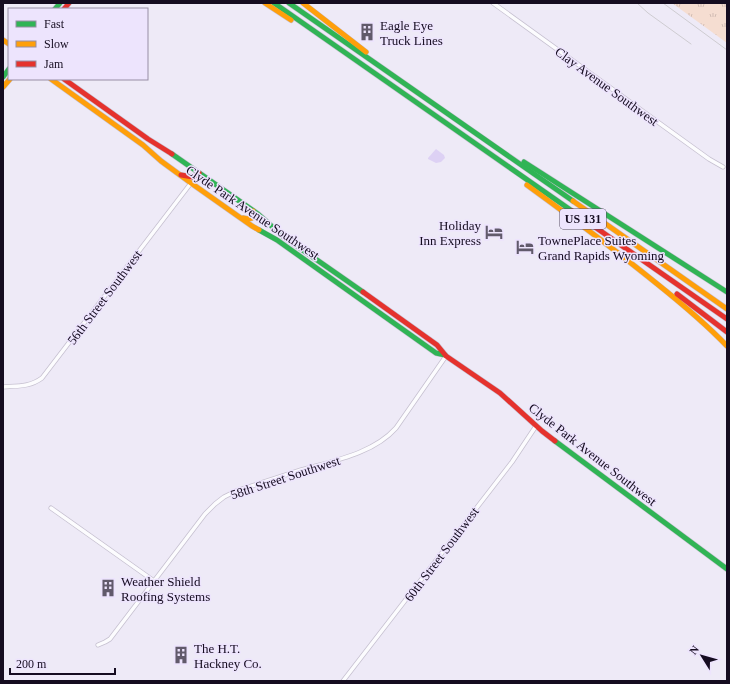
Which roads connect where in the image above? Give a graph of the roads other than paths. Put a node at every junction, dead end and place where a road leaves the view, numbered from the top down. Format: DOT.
graph roads {
  1 [pos="265,3"];
  2 [pos="274,3"];
  3 [pos="290,3"];
  4 [pos="303,3"];
  5 [pos="493,3"];
  6 [pos="319,34"];
  7 [pos="52,80"];
  8 [pos="65,80"];
  9 [pos="407,85"];
  10 [pos="438,118"];
  11 [pos="482,137"];
  12 [pos="174,154"];
  13 [pos="158,158"];
  14 [pos="723,167"];
  15 [pos="199,173"];
  16 [pos="180,175"];
  17 [pos="191,183"];
  18 [pos="253,211"];
  19 [pos="240,218"];
  20 [pos="302,249"];
  21 [pos="290,250"];
  22 [pos="620,254"];
  23 [pos="682,263"];
  24 [pos="727,288"];
  25 [pos="727,292"];
  26 [pos="727,308"];
  27 [pos="727,320"];
  28 [pos="727,332"];
  29 [pos="727,346"];
  30 [pos="446,356"];
  31 [pos="3,387"];
  32 [pos="536,426"];
  33 [pos="51,508"];
  34 [pos="727,569"];
  35 [pos="154,581"];
  36 [pos="98,644"];
  37 [pos="344,681"];
  1 -- 6 [label="main road"];
  2 -- 6 [label="main road, US 131"];
  3 -- 9 [label="main road, US 131"];
  4 -- 9 [label="main road"];
  5 -- 14 [label="street, Clay Avenue Southwest"];
  6 -- 10 [label="main road, US 131"];
  7 -- 13 [label="main road, Clyde Park Avenue Southwest"];
  8 -- 12 [label="main road, Clyde Park Avenue Southwest"];
  9 -- 11 [label="main road, US 131"];
  10 -- 22 [label="main road"];
  10 -- 27 [label="main road, US 131"];
  11 -- 23 [label="main road"];
  11 -- 26 [label="main road, US 131"];
  12 -- 13 [label="main road"];
  12 -- 15 [label="main road, Clyde Park Avenue Southwest"];
  13 -- 16 [label="main road, Clyde Park Avenue Southwest"];
  15 -- 16 [label="main road"];
  15 -- 18 [label="main road, Clyde Park Avenue Southwest"];
  16 -- 17 [label="main road, Clyde Park Avenue Southwest"];
  17 -- 19 [label="main road, Clyde Park Avenue Southwest"];
  17 -- 31 [label="street, 56th Street Southwest"];
  18 -- 19 [label="main road"];
  18 -- 20 [label="main road, Clyde Park Avenue Southwest"];
  19 -- 21 [label="main road, Clyde Park Avenue Southwest"];
  20 -- 21 [label="main road"];
  20 -- 30 [label="main road, Clyde Park Avenue Southwest"];
  21 -- 30 [label="main road, Clyde Park Avenue Southwest"];
  22 -- 28 [label="main road"];
  22 -- 29 [label="main road"];
  23 -- 24 [label="main road"];
  23 -- 25 [label="main road"];
  30 -- 32 [label="main road, Clyde Park Avenue Southwest"];
  30 -- 35 [label="street, 58th Street Southwest"];
  32 -- 34 [label="main road, Clyde Park Avenue Southwest"];
  32 -- 37 [label="street, 60th Street Southwest"];
  33 -- 35 [label="street"];
  35 -- 36 [label="street, 58th Street Southwest"];
}
